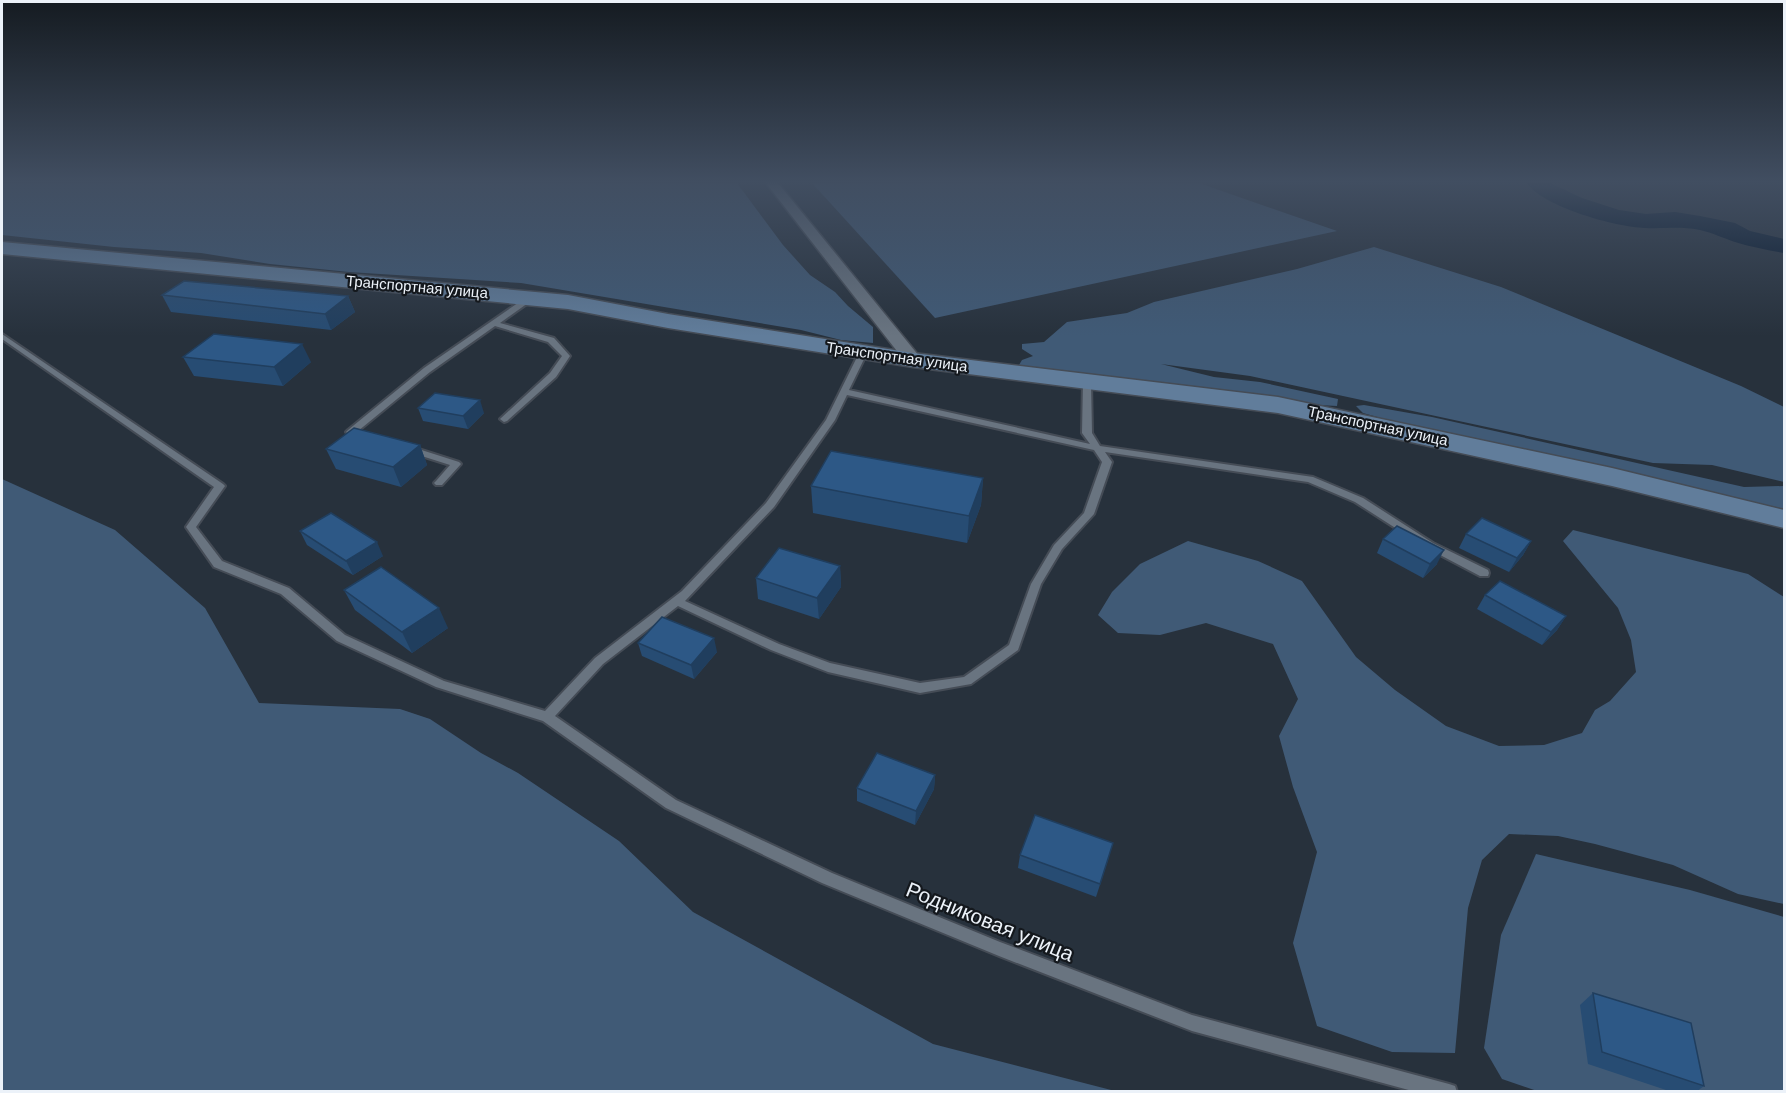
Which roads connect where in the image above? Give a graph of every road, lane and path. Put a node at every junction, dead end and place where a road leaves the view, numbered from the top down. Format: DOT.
graph roads {
  1 [pos="813,234"];
  2 [pos="2,248"];
  3 [pos="531,298"];
  4 [pos="496,324"];
  5 [pos="2,336"];
  6 [pos="863,353"];
  7 [pos="913,360"];
  8 [pos="1087,382"];
  9 [pos="844,392"];
  10 [pos="504,419"];
  11 [pos="373,438"];
  12 [pos="394,444"];
  13 [pos="1097,448"];
  14 [pos="439,483"];
  15 [pos="1785,519"];
  16 [pos="1484,573"];
  17 [pos="676,601"];
  18 [pos="547,717"];
  19 [pos="1449,1092"];
  1 -- 7 [label="street"];
  2 -- 3 [label="main road, Транспортная улица"];
  3 -- 4 [label="lane"];
  3 -- 6 [label="main road, Транспортная улица"];
  4 -- 10 [label="lane"];
  4 -- 11 [label="lane"];
  5 -- 18 [label="lane, Родниковая улица"];
  6 -- 7 [label="main road, Транспортная улица"];
  6 -- 9 [label="lane"];
  7 -- 8 [label="main road, Транспортная улица"];
  8 -- 13 [label="lane"];
  8 -- 15 [label="main road, Транспортная улица"];
  9 -- 13 [label="lane"];
  9 -- 17 [label="lane"];
  12 -- 14 [label="lane"];
  13 -- 16 [label="lane"];
  13 -- 17 [label="lane"];
  17 -- 18 [label="lane"];
  18 -- 19 [label="lane, Родниковая улица"];
}
